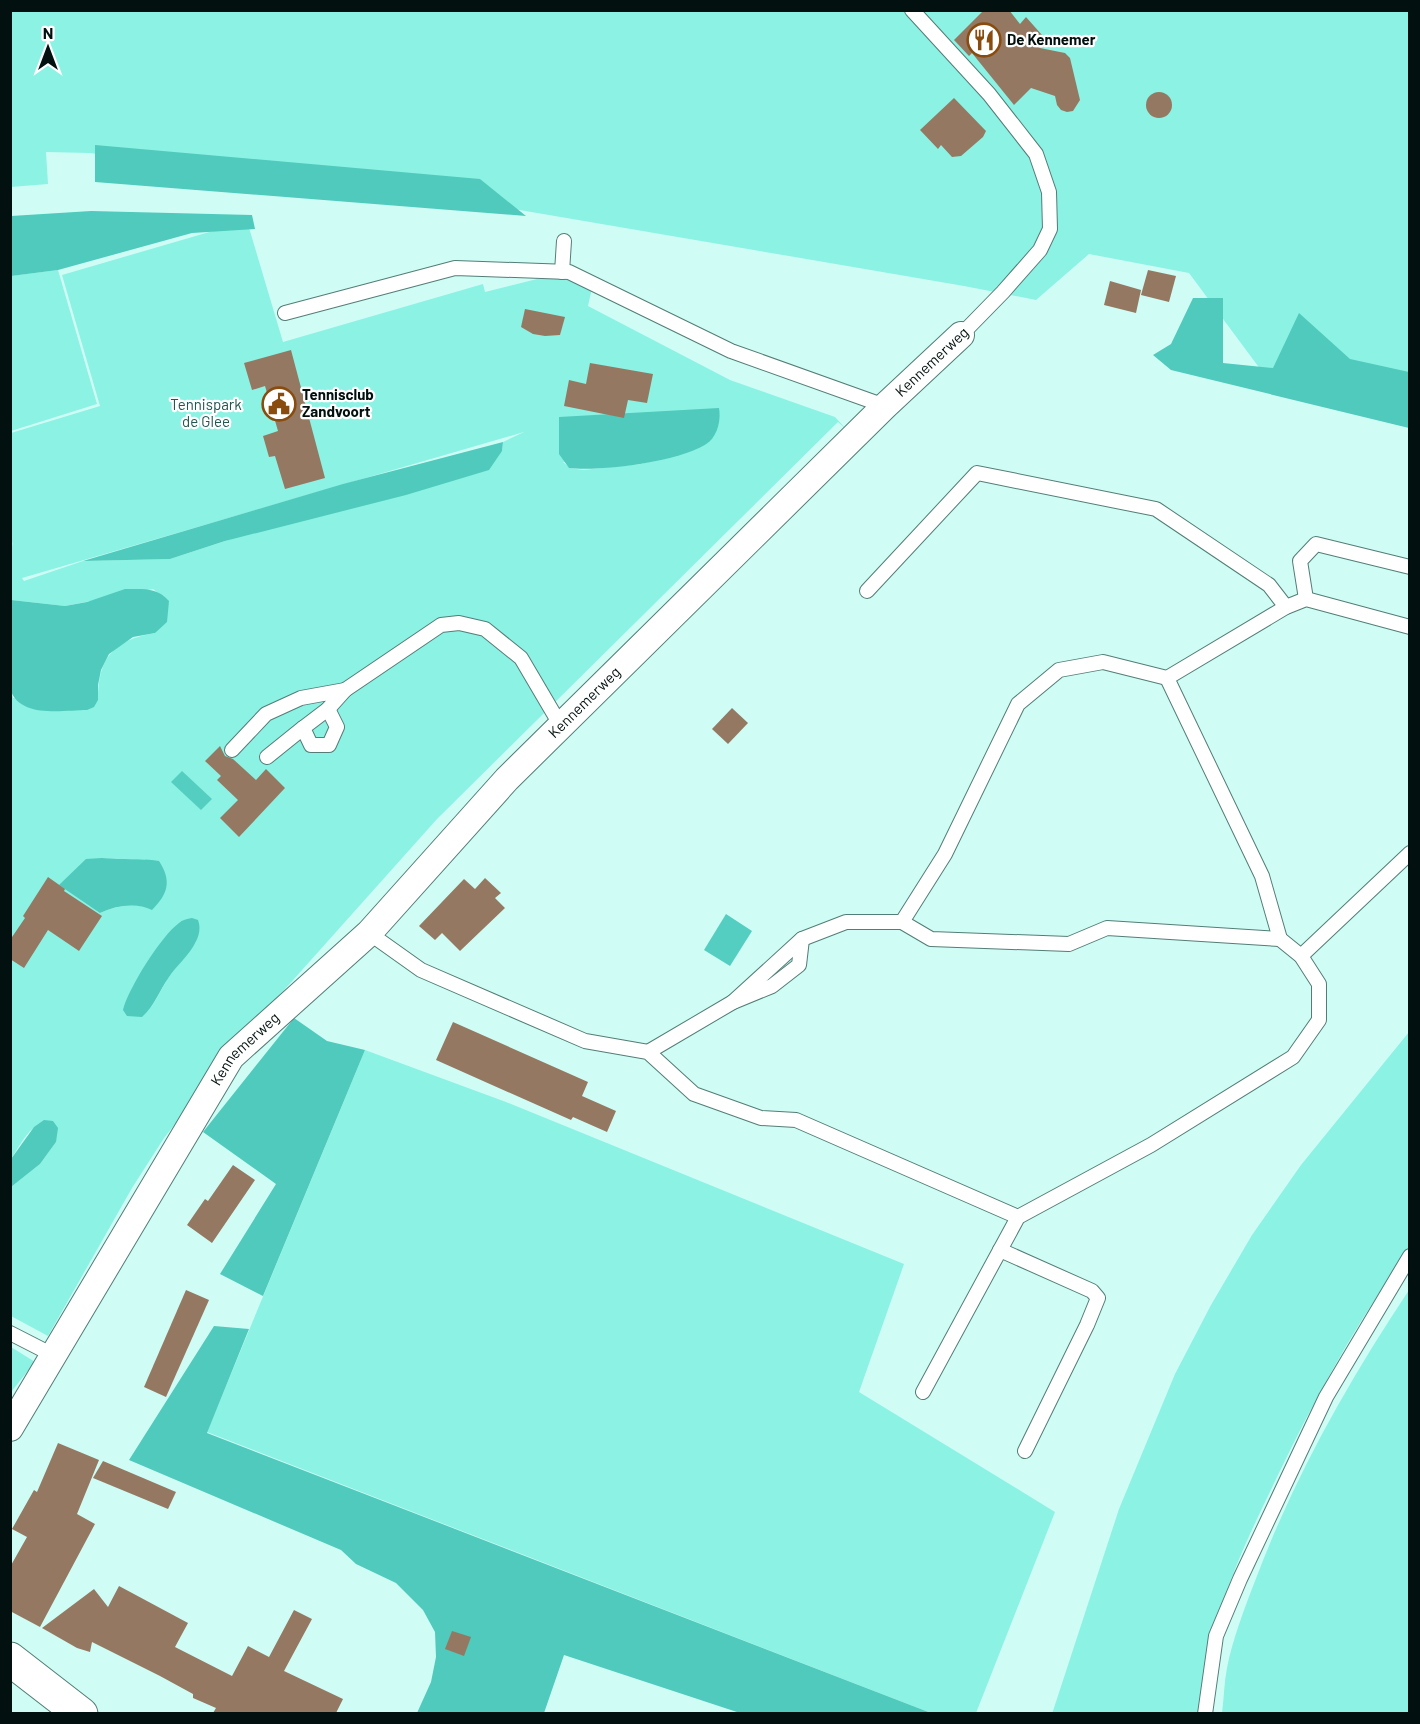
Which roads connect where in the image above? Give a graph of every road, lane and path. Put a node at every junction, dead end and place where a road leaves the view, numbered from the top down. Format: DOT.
graph roads {
  1 [pos="912,10"];
  2 [pos="564,241"];
  3 [pos="562,272"];
  4 [pos="285,312"];
  5 [pos="961,335"];
  6 [pos="885,406"];
  7 [pos="1410,567"];
  8 [pos="867,591"];
  9 [pos="1306,599"];
  10 [pos="1286,607"];
  11 [pos="1410,627"];
  12 [pos="1167,678"];
  13 [pos="345,690"];
  14 [pos="328,709"];
  15 [pos="561,726"];
  16 [pos="303,728"];
  17 [pos="232,750"];
  18 [pos="267,757"];
  19 [pos="1410,853"];
  20 [pos="902,922"];
  21 [pos="369,933"];
  22 [pos="1280,939"];
  23 [pos="1301,956"];
  24 [pos="648,1052"];
  25 [pos="1018,1217"];
  26 [pos="1000,1250"];
  27 [pos="1410,1256"];
  28 [pos="10,1333"];
  29 [pos="52,1355"];
  30 [pos="923,1392"];
  31 [pos="10,1428"];
  32 [pos="1025,1451"];
  33 [pos="10,1659"];
  34 [pos="10,1685"];
  35 [pos="73,1713"];
  36 [pos="81,1713"];
  37 [pos="1205,1713"];
  1 -- 5 [label="lane, Kennemerweg"];
  2 -- 3 [label="lane"];
  3 -- 4 [label="lane"];
  3 -- 6 [label="lane"];
  5 -- 6 [label="street, Kennemerweg"];
  6 -- 15 [label="street, Kennemerweg"];
  7 -- 9 [label="lane"];
  8 -- 10 [label="lane"];
  9 -- 10 [label="lane"];
  9 -- 11 [label="lane"];
  10 -- 12 [label="lane"];
  12 -- 20 [label="lane"];
  12 -- 22 [label="lane"];
  13 -- 14 [label="lane"];
  13 -- 15 [label="lane"];
  13 -- 17 [label="lane"];
  14 -- 16 [label="lane"];
  14 -- 16 [label="lane"];
  15 -- 21 [label="street, Kennemerweg"];
  16 -- 18 [label="lane"];
  19 -- 23 [label="lane"];
  20 -- 22 [label="lane"];
  20 -- 24 [label="lane"];
  21 -- 24 [label="lane"];
  21 -- 29 [label="street, Kennemerweg"];
  22 -- 23 [label="lane"];
  23 -- 25 [label="lane"];
  24 -- 25 [label="lane"];
  25 -- 26 [label="lane"];
  26 -- 30 [label="lane"];
  26 -- 32 [label="lane"];
  27 -- 37 [label="lane"];
  28 -- 29 [label="lane"];
  29 -- 31 [label="street, Kennemerweg"];
  33 -- 36 [label="main road"];
  34 -- 35 [label="main road"];
}
